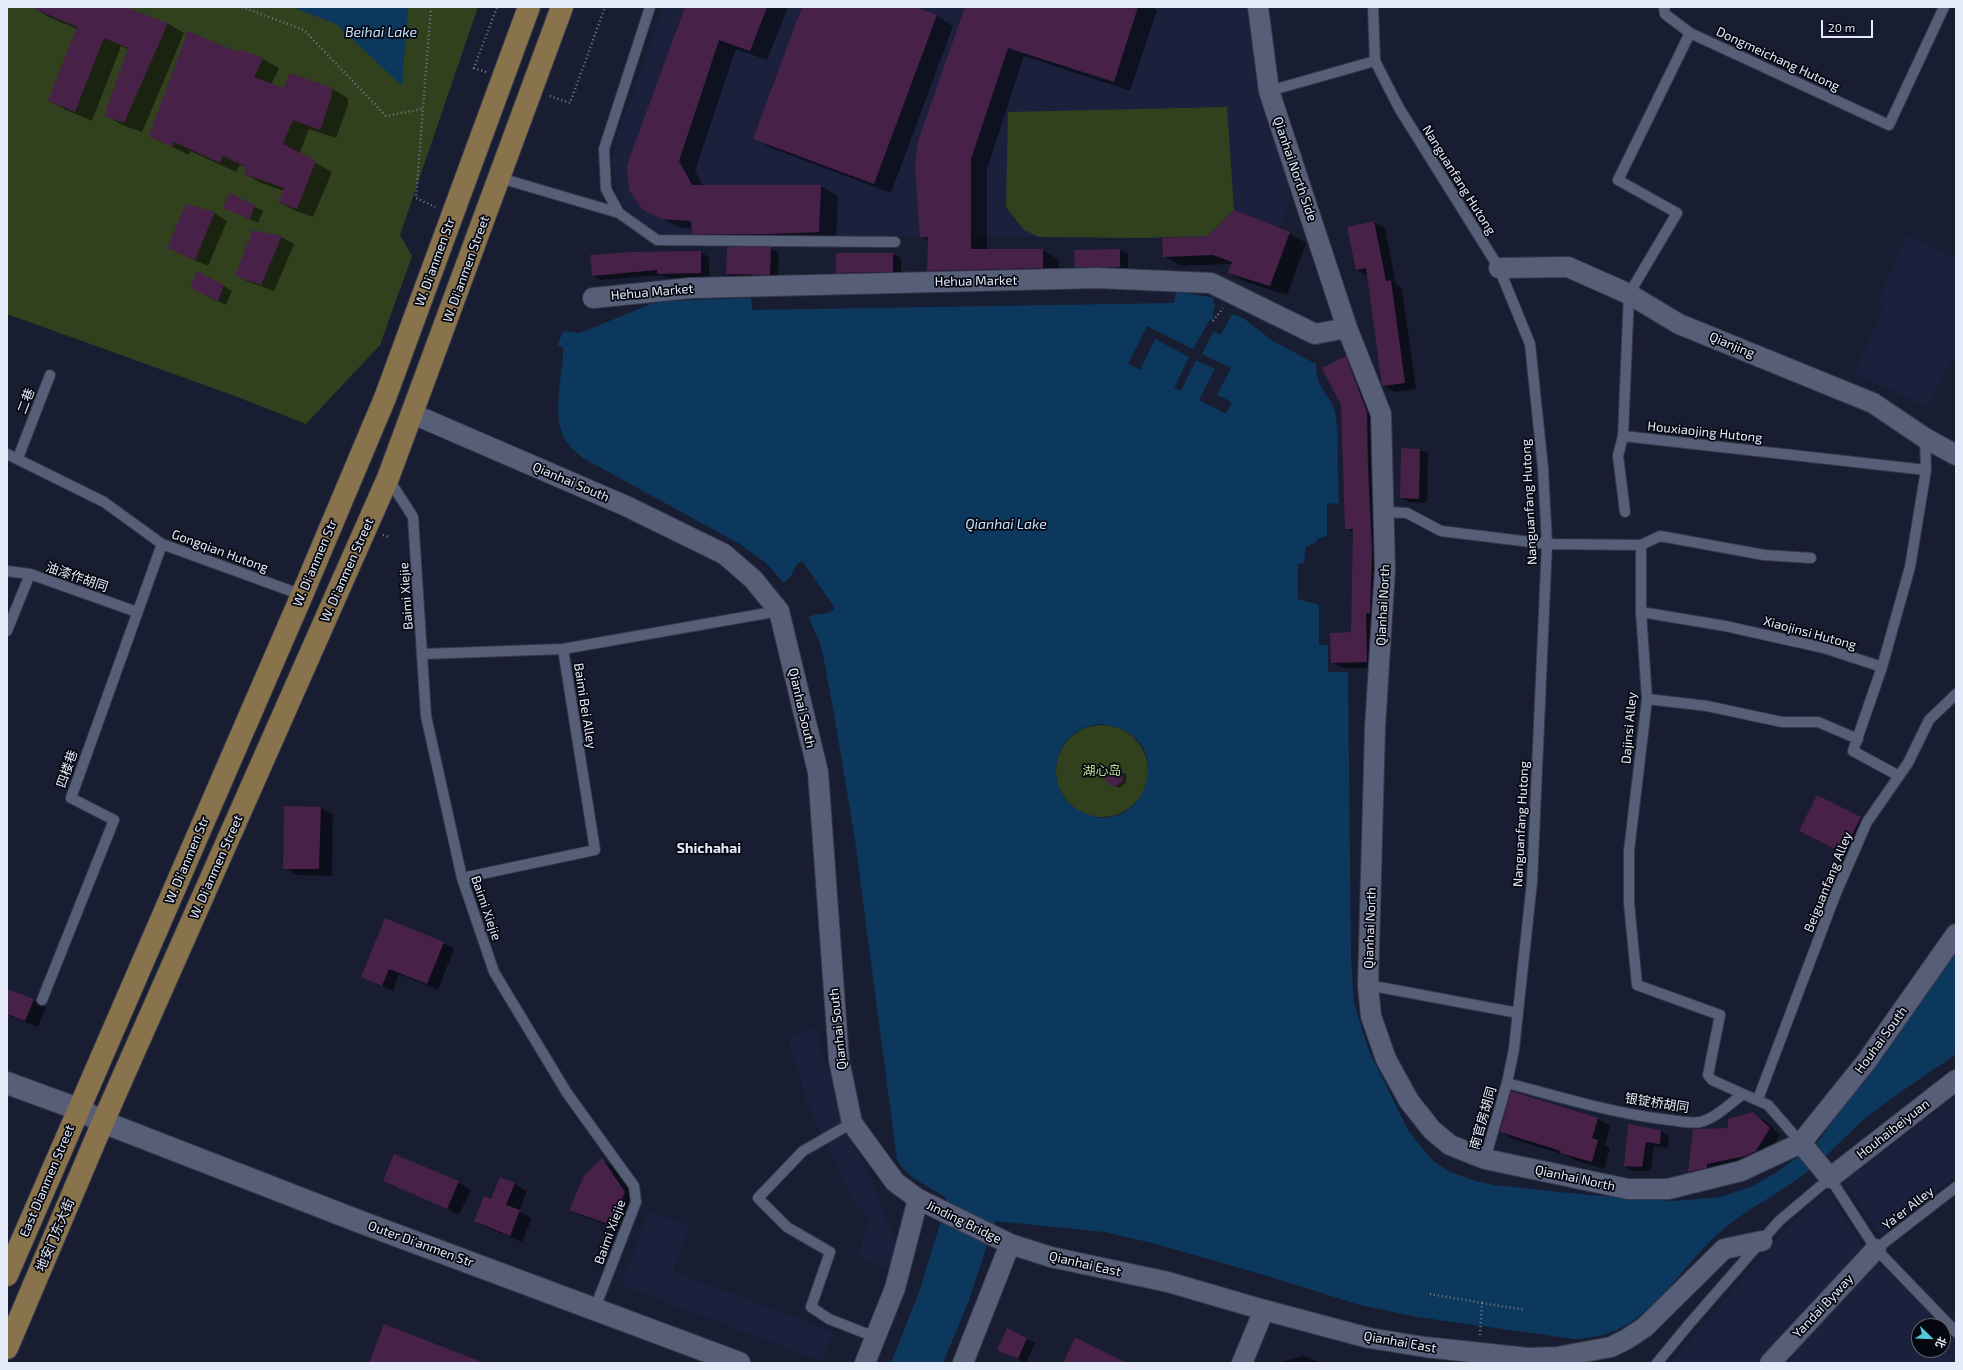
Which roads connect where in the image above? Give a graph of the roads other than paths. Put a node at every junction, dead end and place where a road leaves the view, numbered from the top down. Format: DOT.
graph roads {
  1 [pos="529,7"];
  2 [pos="562,7"];
  3 [pos="650,7"];
  4 [pos="1258,7"];
  5 [pos="1373,7"];
  6 [pos="1664,7"];
  7 [pos="1944,7"];
  8 [pos="1690,33"];
  9 [pos="1375,61"];
  10 [pos="1268,91"];
  11 [pos="500,178"];
  12 [pos="619,213"];
  13 [pos="895,242"];
  14 [pos="1499,268"];
  15 [pos="1629,294"];
  16 [pos="593,298"];
  17 [pos="1347,328"];
  18 [pos="50,375"];
  19 [pos="413,414"];
  20 [pos="1623,436"];
  21 [pos="1925,438"];
  22 [pos="7,454"];
  23 [pos="1956,455"];
  24 [pos="18,458"];
  25 [pos="1926,470"];
  26 [pos="388,478"];
  27 [pos="1385,512"];
  28 [pos="1625,512"];
  29 [pos="162,544"];
  30 [pos="1547,544"];
  31 [pos="1641,545"];
  32 [pos="1811,558"];
  33 [pos="7,571"];
  34 [pos="30,574"];
  35 [pos="302,595"];
  36 [pos="779,611"];
  37 [pos="137,612"];
  38 [pos="1641,612"];
  39 [pos="7,631"];
  40 [pos="563,649"];
  41 [pos="423,654"];
  42 [pos="1882,667"];
  43 [pos="1956,694"];
  44 [pos="1647,699"];
  45 [pos="1858,739"];
  46 [pos="1899,776"];
  47 [pos="462,878"];
  48 [pos="1956,934"];
  49 [pos="1368,985"];
  50 [pos="42,1000"];
  51 [pos="1518,1013"];
  52 [pos="1956,1080"];
  53 [pos="7,1083"];
  54 [pos="1507,1083"];
  55 [pos="1744,1094"];
  56 [pos="1758,1099"];
  57 [pos="78,1109"];
  58 [pos="103,1122"];
  59 [pos="852,1123"];
  60 [pos="1803,1145"];
  61 [pos="1485,1159"];
  62 [pos="1828,1176"];
  63 [pos="1956,1186"];
  64 [pos="918,1199"];
  65 [pos="1762,1241"];
  66 [pos="1010,1244"];
  67 [pos="1876,1249"];
  68 [pos="7,1275"];
  69 [pos="595,1308"];
  70 [pos="1264,1310"];
  71 [pos="1956,1332"];
  72 [pos="875,1337"];
  73 [pos="7,1348"];
  74 [pos="1527,1360"];
  75 [pos="739,1363"];
  76 [pos="866,1363"];
  77 [pos="963,1363"];
  78 [pos="1242,1363"];
  79 [pos="1657,1363"];
  80 [pos="1770,1363"];
  1 -- 35 [label="main road, W. Di'anmen Str"];
  2 -- 11 [label="main road, W. Di'anmen Street"];
  3 -- 12 [label="lane"];
  4 -- 10 [label="street, Qianhai North Side"];
  5 -- 9 [label="lane, Nanguanfang Hutong"];
  6 -- 8 [label="lane, Dongmeichang Hutong"];
  7 -- 8 [label="lane, Dongmeichang Hutong"];
  8 -- 15 [label="lane"];
  9 -- 10 [label="lane"];
  9 -- 14 [label="lane, Nanguanfang Hutong"];
  10 -- 17 [label="street, Qianhai North Side"];
  11 -- 12 [label="lane"];
  11 -- 19 [label="main road, W. Di'anmen Street"];
  12 -- 13 [label="lane"];
  14 -- 15 [label="street, Qianjing"];
  14 -- 30 [label="lane, Nanguanfang Hutong"];
  15 -- 20 [label="lane"];
  15 -- 21 [label="street, Qianjing"];
  16 -- 17 [label="street, Hehua Market"];
  17 -- 27 [label="street, Qianhai North"];
  18 -- 24 [label="lane, 二巷"];
  19 -- 26 [label="main road, W. Di'anmen Street"];
  19 -- 36 [label="street, Qianhai South"];
  20 -- 25 [label="lane, Houxiaojing Hutong"];
  20 -- 28 [label="lane"];
  21 -- 23 [label="street, Qianjing"];
  21 -- 25 [label="lane"];
  22 -- 24 [label="lane, Gongqian Hutong"];
  24 -- 29 [label="lane, Gongqian Hutong"];
  25 -- 42 [label="lane"];
  26 -- 41 [label="lane, Baimi Xiejie"];
  26 -- 58 [label="main road, W. Di'anmen Street"];
  27 -- 30 [label="lane"];
  27 -- 49 [label="street, Qianhai North"];
  29 -- 35 [label="lane, Gongqian Hutong"];
  29 -- 37 [label="lane, 四楼巷"];
  30 -- 31 [label="lane"];
  30 -- 51 [label="lane, Nanguanfang Hutong"];
  31 -- 32 [label="lane"];
  31 -- 38 [label="lane, Dajinsi Alley"];
  33 -- 34 [label="lane, 油漆作胡同"];
  34 -- 37 [label="lane, 油漆作胡同"];
  34 -- 39 [label="lane"];
  35 -- 57 [label="main road, W. Di'anmen Str"];
  36 -- 40 [label="lane, Baimi Bei Alley"];
  36 -- 59 [label="street, Qianhai South"];
  37 -- 50 [label="lane, 四楼巷"];
  38 -- 42 [label="lane, Xiaojinsi Hutong"];
  38 -- 44 [label="lane, Dajinsi Alley"];
  40 -- 41 [label="lane"];
  40 -- 47 [label="lane, Baimi Bei Alley"];
  41 -- 47 [label="lane, Baimi Xiejie"];
  42 -- 45 [label="lane"];
  43 -- 46 [label="lane, Beiguanfang Alley"];
  44 -- 45 [label="lane"];
  44 -- 55 [label="lane, Dajinsi Alley"];
  45 -- 46 [label="lane"];
  46 -- 56 [label="lane, Beiguanfang Alley"];
  47 -- 69 [label="lane, Baimi Xiejie"];
  48 -- 60 [label="street, Houhai South"];
  49 -- 51 [label="lane"];
  49 -- 61 [label="street, Qianhai North"];
  51 -- 54 [label="lane, Nanguanfang Hutong"];
  52 -- 62 [label="street, Houhaibeiyuan"];
  53 -- 57 [label="main road, Outer Di'anmen Str"];
  54 -- 55 [label="lane, 银锭桥胡同"];
  54 -- 61 [label="lane, 南官房胡同"];
  55 -- 56 [label="lane"];
  56 -- 60 [label="lane"];
  57 -- 58 [label="main road, Outer Di'anmen Str"];
  57 -- 68 [label="main road, East Dianmen Street"];
  58 -- 69 [label="main road, Outer Di'anmen Str"];
  58 -- 73 [label="main road, 地安门东大街"];
  59 -- 64 [label="street, Qianhai South"];
  59 -- 72 [label="lane"];
  60 -- 61 [label="street, Qianhai North"];
  60 -- 62 [label="street"];
  62 -- 65 [label="lane"];
  62 -- 67 [label="lane"];
  63 -- 67 [label="lane, Ya'er Alley"];
  64 -- 66 [label="street, Jinding Bridge"];
  64 -- 72 [label="street"];
  65 -- 74 [label="street, Qianhai East"];
  65 -- 79 [label="lane"];
  66 -- 70 [label="street, Qianhai East"];
  66 -- 77 [label="street"];
  67 -- 71 [label="lane"];
  67 -- 80 [label="street, Yandai Byway"];
  69 -- 75 [label="main road, Outer Di'anmen Str"];
  70 -- 74 [label="street, Qianhai East"];
  70 -- 78 [label="street"];
  72 -- 76 [label="street"];
}
